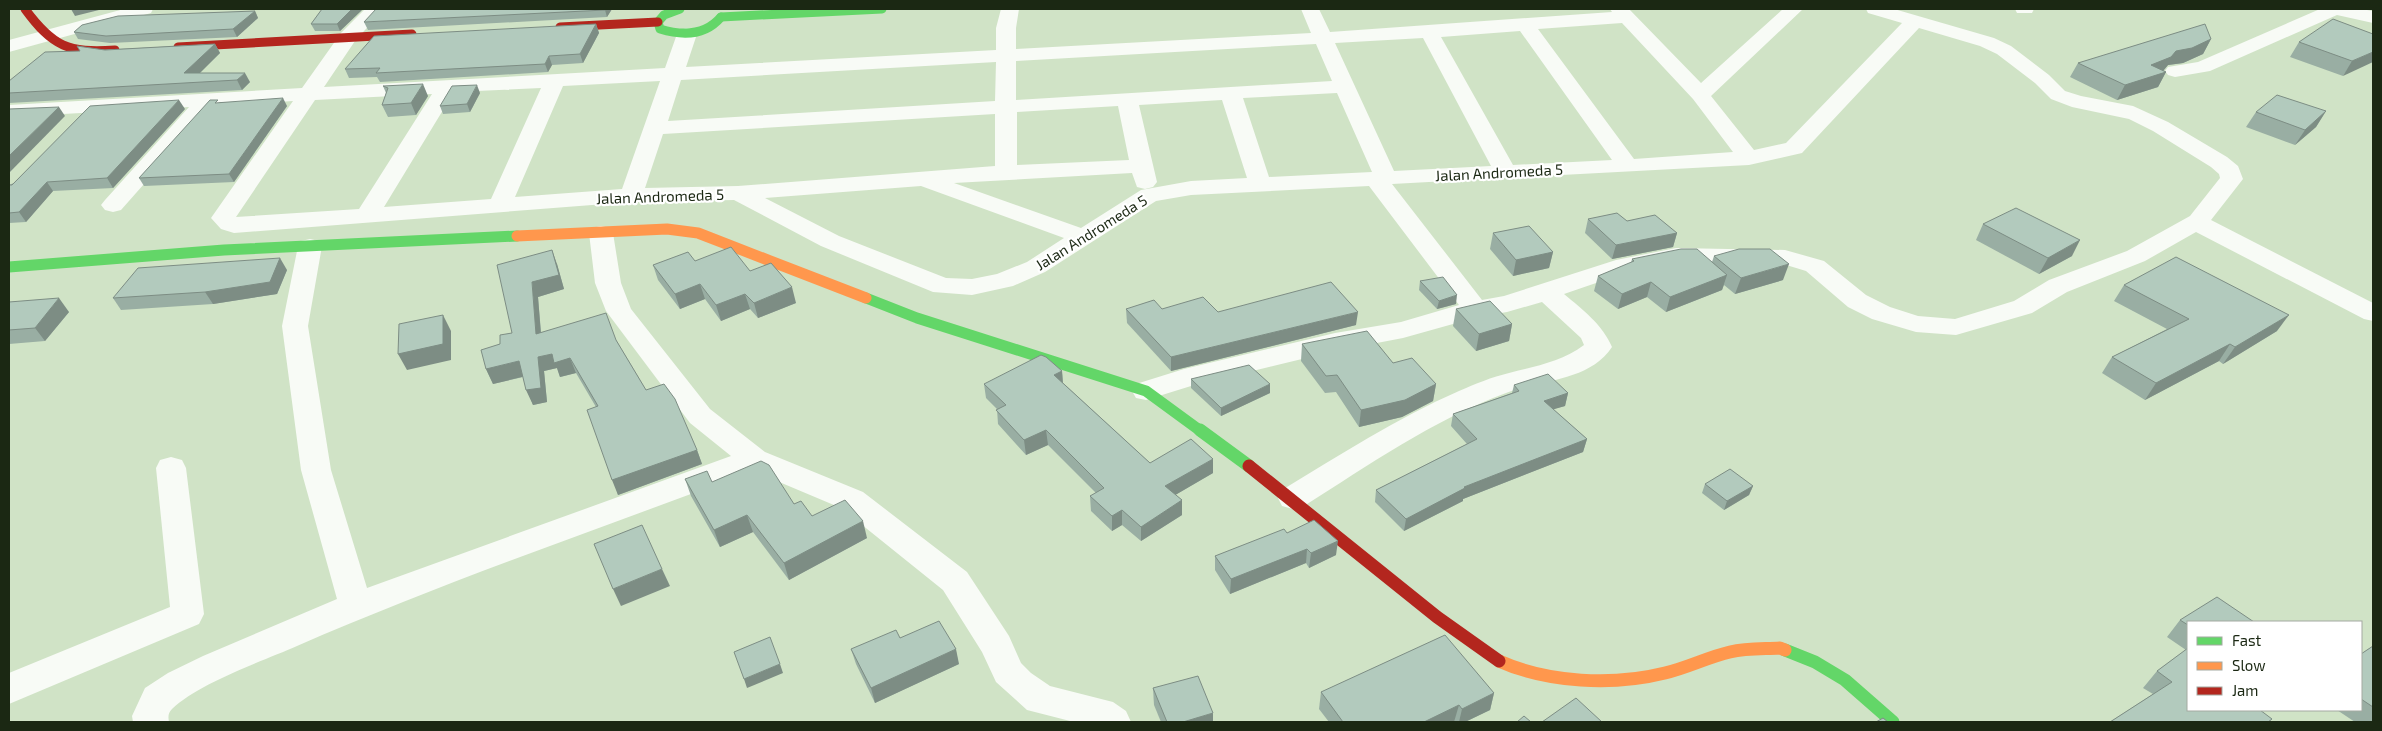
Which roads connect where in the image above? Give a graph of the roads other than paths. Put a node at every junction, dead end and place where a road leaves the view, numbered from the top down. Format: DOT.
graph roads {
  1 [pos="25,9"];
  2 [pos="144,9"];
  3 [pos="375,9"];
  4 [pos="680,9"];
  5 [pos="882,9"];
  6 [pos="1010,9"];
  7 [pos="1310,9"];
  8 [pos="1648,9"];
  9 [pos="1794,9"];
  10 [pos="1875,9"];
  11 [pos="717,13"];
  12 [pos="1625,16"];
  13 [pos="2373,17"];
  14 [pos="1915,21"];
  15 [pos="658,22"];
  16 [pos="1525,25"];
  17 [pos="551,27"];
  18 [pos="1429,32"];
  19 [pos="425,34"];
  20 [pos="687,34"];
  21 [pos="44,36"];
  22 [pos="1322,36"];
  23 [pos="348,37"];
  24 [pos="9,46"];
  25 [pos="169,47"];
  26 [pos="130,50"];
  27 [pos="1006,54"];
  28 [pos="2175,71"];
  29 [pos="674,73"];
  30 [pos="555,80"];
  31 [pos="1344,86"];
  32 [pos="446,87"];
  33 [pos="309,94"];
  34 [pos="1231,94"];
  35 [pos="1700,95"];
  36 [pos="1126,98"];
  37 [pos="206,101"];
  38 [pos="1006,107"];
  39 [pos="88,108"];
  40 [pos="9,111"];
  41 [pos="68,128"];
  42 [pos="654,128"];
  43 [pos="1749,158"];
  44 [pos="1140,166"];
  45 [pos="1628,166"];
  46 [pos="1006,172"];
  47 [pos="1506,172"];
  48 [pos="1380,178"];
  49 [pos="920,179"];
  50 [pos="1260,184"];
  51 [pos="738,193"];
  52 [pos="631,194"];
  53 [pos="1149,195"];
  54 [pos="113,205"];
  55 [pos="500,205"];
  56 [pos="367,216"];
  57 [pos="2198,221"];
  58 [pos="601,232"];
  59 [pos="1084,237"];
  60 [pos="310,246"];
  61 [pos="9,267"];
  62 [pos="1546,292"];
  63 [pos="1476,309"];
  64 [pos="2373,313"];
  65 [pos="1146,391"];
  66 [pos="754,459"];
  67 [pos="171,468"];
  68 [pos="1294,498"];
  69 [pos="356,606"];
  70 [pos="9,689"];
  71 [pos="151,722"];
  72 [pos="1113,722"];
  73 [pos="1893,722"];
  1 -- 21 [label="street"];
  2 -- 21 [label="street"];
  3 -- 23 [label="street"];
  4 -- 15 [label="street"];
  5 -- 11 [label="street"];
  6 -- 27 [label="street"];
  7 -- 22 [label="street"];
  8 -- 12 [label="street"];
  9 -- 35 [label="street"];
  10 -- 14 [label="street"];
  11 -- 20 [label="street"];
  12 -- 16 [label="street"];
  12 -- 35 [label="street"];
  13 -- 28 [label="street"];
  14 -- 43 [label="street, Jalan Andromeda 5"];
  14 -- 57 [label="street"];
  15 -- 17 [label="street"];
  15 -- 20 [label="street"];
  16 -- 18 [label="street"];
  16 -- 45 [label="street"];
  18 -- 22 [label="street"];
  18 -- 47 [label="street"];
  19 -- 23 [label="street"];
  20 -- 29 [label="street"];
  21 -- 24 [label="street"];
  21 -- 26 [label="street"];
  22 -- 27 [label="street"];
  22 -- 31 [label="street"];
  23 -- 25 [label="street"];
  23 -- 33 [label="street"];
  27 -- 29 [label="street"];
  27 -- 38 [label="street"];
  29 -- 30 [label="street"];
  29 -- 42 [label="street"];
  30 -- 32 [label="street"];
  30 -- 55 [label="street"];
  31 -- 34 [label="street"];
  31 -- 48 [label="street"];
  32 -- 33 [label="street"];
  32 -- 56 [label="street"];
  33 -- 37 [label="street"];
  33 -- 56 [label="street, Jalan Andromeda 5"];
  34 -- 36 [label="street"];
  34 -- 50 [label="street"];
  35 -- 43 [label="street"];
  36 -- 38 [label="street"];
  36 -- 44 [label="street"];
  37 -- 39 [label="street"];
  37 -- 54 [label="street"];
  38 -- 42 [label="street"];
  38 -- 46 [label="street"];
  39 -- 40 [label="street"];
  39 -- 41 [label="street"];
  42 -- 52 [label="street"];
  43 -- 45 [label="street, Jalan Andromeda 5"];
  44 -- 46 [label="street"];
  44 -- 53 [label="street"];
  45 -- 47 [label="street, Jalan Andromeda 5"];
  46 -- 49 [label="street"];
  47 -- 48 [label="street, Jalan Andromeda 5"];
  48 -- 50 [label="street, Jalan Andromeda 5"];
  48 -- 63 [label="street"];
  49 -- 51 [label="street"];
  49 -- 59 [label="street"];
  50 -- 53 [label="street, Jalan Andromeda 5"];
  51 -- 52 [label="street, Jalan Andromeda 5"];
  51 -- 59 [label="street, Jalan Andromeda 5"];
  52 -- 55 [label="street, Jalan Andromeda 5"];
  53 -- 59 [label="street, Jalan Andromeda 5"];
  55 -- 56 [label="street, Jalan Andromeda 5"];
  57 -- 62 [label="street"];
  57 -- 64 [label="street"];
  58 -- 60 [label="street"];
  58 -- 65 [label="street"];
  58 -- 66 [label="street"];
  60 -- 61 [label="street"];
  60 -- 69 [label="street"];
  62 -- 63 [label="street"];
  62 -- 68 [label="street"];
  63 -- 65 [label="street"];
  65 -- 68 [label="street"];
  66 -- 69 [label="street"];
  66 -- 72 [label="street"];
  67 -- 70 [label="street"];
  68 -- 73 [label="street"];
  69 -- 71 [label="street"];
}
